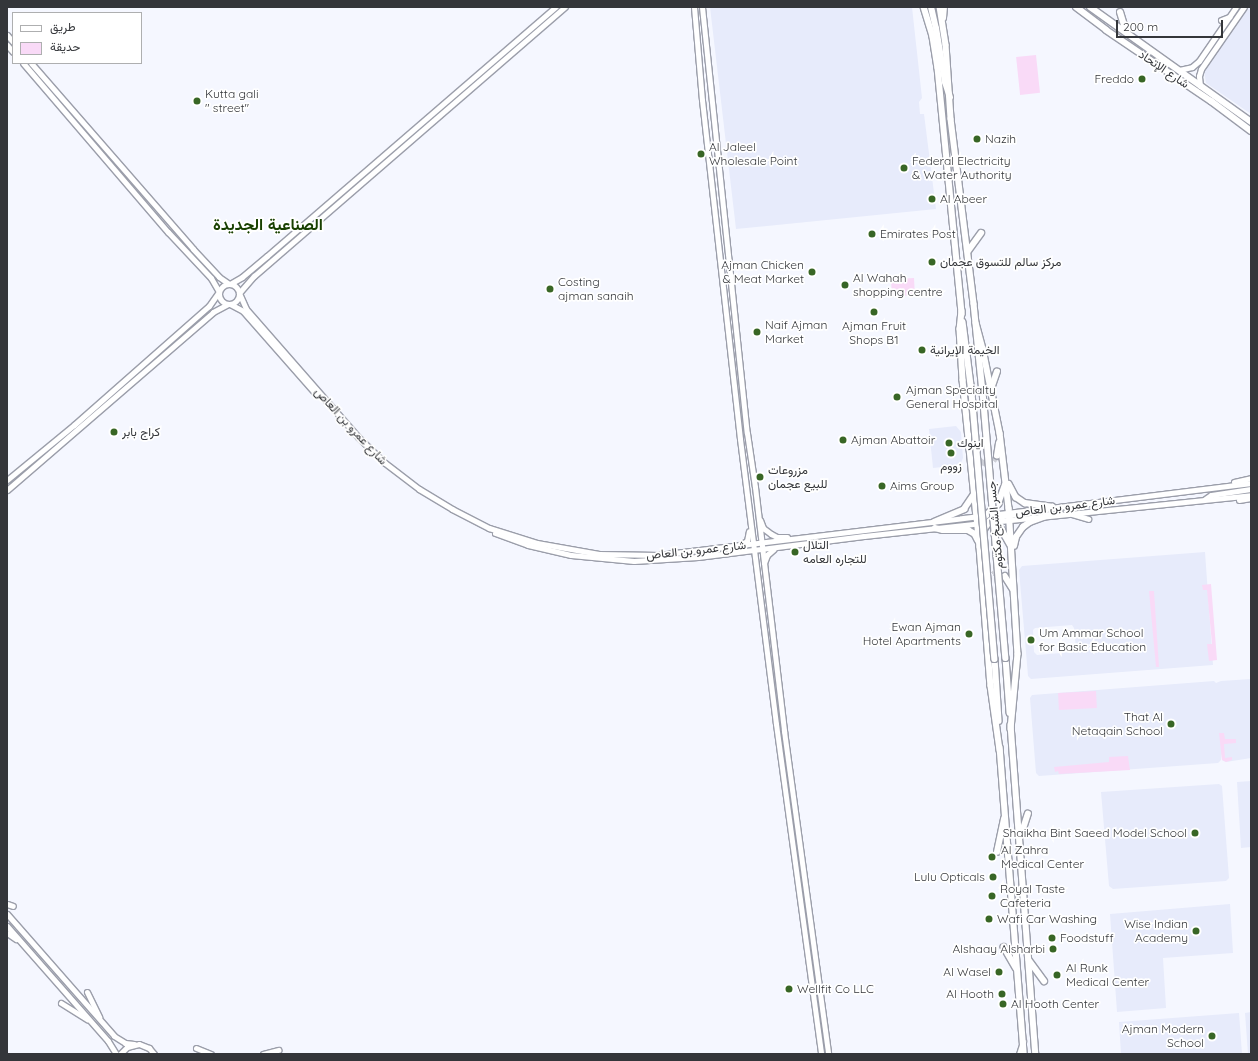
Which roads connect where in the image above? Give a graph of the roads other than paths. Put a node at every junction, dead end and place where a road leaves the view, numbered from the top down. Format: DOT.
graph roads {
  1 [pos="555,7"];
  2 [pos="566,7"];
  3 [pos="694,7"];
  4 [pos="702,7"];
  5 [pos="924,7"];
  6 [pos="931,7"];
  7 [pos="940,7"];
  8 [pos="944,7"];
  9 [pos="1076,7"];
  10 [pos="1090,7"];
  11 [pos="1236,7"];
  12 [pos="1244,7"];
  13 [pos="1120,12"];
  14 [pos="1229,17"];
  15 [pos="943,18"];
  16 [pos="1221,20"];
  17 [pos="1126,32"];
  18 [pos="1211,34"];
  19 [pos="1211,44"];
  20 [pos="1203,55"];
  21 [pos="1208,59"];
  22 [pos="23,64"];
  23 [pos="32,64"];
  24 [pos="1179,70"];
  25 [pos="480,71"];
  26 [pos="1200,86"];
  27 [pos="950,97"];
  28 [pos="459,98"];
  29 [pos="69,116"];
  30 [pos="83,122"];
  31 [pos="1251,122"];
  32 [pos="705,125"];
  33 [pos="1251,131"];
  34 [pos="89,140"];
  35 [pos="101,145"];
  36 [pos="383,155"];
  37 [pos="718,165"];
  38 [pos="367,179"];
  39 [pos="981,233"];
  40 [pos="968,251"];
  41 [pos="230,284"];
  42 [pos="218,292"];
  43 [pos="239,293"];
  44 [pos="229,304"];
  45 [pos="962,312"];
  46 [pos="976,323"];
  47 [pos="997,372"];
  48 [pos="991,389"];
  49 [pos="961,420"];
  50 [pos="968,427"];
  51 [pos="1000,433"];
  52 [pos="57,438"];
  53 [pos="970,443"];
  54 [pos="997,456"];
  55 [pos="44,458"];
  56 [pos="977,458"];
  57 [pos="966,464"];
  58 [pos="972,468"];
  59 [pos="1251,478"];
  60 [pos="1006,479"];
  61 [pos="7,480"];
  62 [pos="1251,483"];
  63 [pos="1221,487"];
  64 [pos="1251,489"];
  65 [pos="7,490"];
  66 [pos="974,494"];
  67 [pos="1251,495"];
  68 [pos="756,496"];
  69 [pos="1222,498"];
  70 [pos="1251,498"];
  71 [pos="1204,500"];
  72 [pos="1149,505"];
  73 [pos="1052,507"];
  74 [pos="1146,512"];
  75 [pos="1070,513"];
  76 [pos="1049,515"];
  77 [pos="976,517"];
  78 [pos="991,518"];
  79 [pos="1011,518"];
  80 [pos="1088,519"];
  81 [pos="750,522"];
  82 [pos="934,522"];
  83 [pos="977,524"];
  84 [pos="935,528"];
  85 [pos="1002,530"];
  86 [pos="982,534"];
  87 [pos="806,537"];
  88 [pos="761,543"];
  89 [pos="753,544"];
  90 [pos="739,546"];
  91 [pos="980,547"];
  92 [pos="777,548"];
  93 [pos="762,550"];
  94 [pos="754,551"];
  95 [pos="741,552"];
  96 [pos="1012,552"];
  97 [pos="756,562"];
  98 [pos="764,564"];
  99 [pos="1006,576"];
  100 [pos="986,580"];
  101 [pos="983,589"];
  102 [pos="1014,591"];
  103 [pos="1011,729"];
  104 [pos="1000,750"];
  105 [pos="785,787"];
  106 [pos="794,807"];
  107 [pos="1005,813"];
  108 [pos="1028,814"];
  109 [pos="789,818"];
  110 [pos="1020,837"];
  111 [pos="799,844"];
  112 [pos="997,852"];
  113 [pos="7,914"];
  114 [pos="7,926"];
  115 [pos="7,933"];
  116 [pos="22,942"];
  117 [pos="1004,947"];
  118 [pos="1029,959"];
  119 [pos="1017,970"];
  120 [pos="1044,981"];
  121 [pos="87,992"];
  122 [pos="61,1003"];
  123 [pos="92,1023"];
  124 [pos="102,1023"];
  125 [pos="1023,1042"];
  126 [pos="134,1044"];
  127 [pos="196,1048"];
  128 [pos="278,1050"];
  129 [pos="155,1053"];
  130 [pos="116,1054"];
  131 [pos="120,1054"];
  132 [pos="210,1054"];
  133 [pos="263,1054"];
  134 [pos="821,1054"];
  135 [pos="828,1054"];
  136 [pos="1019,1054"];
  137 [pos="1024,1054"];
  138 [pos="1036,1054"];
  1 -- 25 [label="main road"];
  2 -- 28 [label="main road"];
  3 -- 32 [label="main road"];
  4 -- 37 [label="main road"];
  5 -- 45 [label="main road"];
  6 -- 27 [label="highway"];
  7 -- 15 [label="main road"];
  8 -- 15 [label="highway"];
  9 -- 33 [label="highway, شارع الإتحاد"];
  10 -- 17 [label="highway, شارع الإتحاد"];
  11 -- 14 [label="main road"];
  12 -- 21 [label="main road"];
  13 -- 17 [label="highway"];
  14 -- 16 [label="main road"];
  14 -- 19 [label="main road"];
  15 -- 27 [label="main road"];
  17 -- 24 [label="highway, شارع الإتحاد"];
  18 -- 19 [label="main road"];
  19 -- 20 [label="main road"];
  20 -- 21 [label="main road"];
  20 -- 24 [label="main road"];
  21 -- 26 [label="main road"];
  22 -- 29 [label="main road"];
  23 -- 30 [label="main road"];
  24 -- 26 [label="highway, شارع الإتحاد"];
  25 -- 28 [label="main road"];
  25 -- 36 [label="main road"];
  26 -- 31 [label="highway, شارع الإتحاد"];
  27 -- 40 [label="main road"];
  28 -- 38 [label="main road"];
  29 -- 30 [label="main road"];
  29 -- 34 [label="main road"];
  30 -- 35 [label="main road"];
  32 -- 37 [label="main road"];
  32 -- 81 [label="main road"];
  34 -- 35 [label="main road"];
  34 -- 42 [label="main road"];
  35 -- 41 [label="main road"];
  36 -- 38 [label="main road"];
  36 -- 41 [label="main road"];
  37 -- 68 [label="main road"];
  38 -- 43 [label="main road"];
  39 -- 40 [label="main road"];
  40 -- 46 [label="main road"];
  41 -- 42 [label="main road"];
  41 -- 43 [label="main road"];
  42 -- 44 [label="main road"];
  42 -- 52 [label="main road"];
  43 -- 44 [label="main road"];
  43 -- 90 [label="main road, شارع عمرو بن العاص"];
  44 -- 55 [label="main road"];
  44 -- 95 [label="main road, شارع عمرو بن العاص"];
  45 -- 50 [label="main road"];
  45 -- 104 [label="main road, جسر الشيخ مكتوم, bridge"];
  46 -- 48 [label="main road"];
  46 -- 103 [label="main road, جسر الشيخ مكتوم, bridge"];
  47 -- 48 [label="main road"];
  48 -- 51 [label="main road"];
  49 -- 50 [label="main road"];
  50 -- 53 [label="main road"];
  51 -- 54 [label="main road"];
  51 -- 60 [label="main road"];
  52 -- 55 [label="main road"];
  52 -- 61 [label="main road"];
  53 -- 56 [label="main road"];
  53 -- 58 [label="main road"];
  55 -- 65 [label="main road"];
  57 -- 58 [label="main road"];
  58 -- 66 [label="main road"];
  59 -- 63 [label="main road"];
  60 -- 73 [label="main road"];
  60 -- 78 [label="main road"];
  60 -- 79 [label="main road"];
  62 -- 63 [label="main road, شارع عمرو بن العاص"];
  63 -- 73 [label="main road, شارع عمرو بن العاص"];
  64 -- 71 [label="main road"];
  66 -- 77 [label="main road"];
  66 -- 78 [label="main road"];
  66 -- 82 [label="main road"];
  67 -- 69 [label="main road, شارع عمرو بن العاص"];
  68 -- 87 [label="main road"];
  68 -- 88 [label="main road"];
  69 -- 70 [label="main road"];
  69 -- 71 [label="main road, شارع عمرو بن العاص"];
  71 -- 72 [label="main road, شارع عمرو بن العاص"];
  72 -- 74 [label="main road"];
  72 -- 75 [label="main road, شارع عمرو بن العاص"];
  73 -- 79 [label="main road"];
  75 -- 76 [label="main road, شارع عمرو بن العاص"];
  75 -- 80 [label="main road"];
  76 -- 79 [label="main road, شارع عمرو بن العاص"];
  76 -- 96 [label="main road"];
  77 -- 78 [label="main road"];
  77 -- 82 [label="main road, شارع عمرو بن العاص"];
  77 -- 83 [label="main road"];
  78 -- 79 [label="main road"];
  78 -- 83 [label="main road"];
  78 -- 85 [label="main road"];
  78 -- 86 [label="main road"];
  79 -- 96 [label="main road"];
  81 -- 89 [label="main road"];
  81 -- 90 [label="main road"];
  82 -- 87 [label="main road, شارع عمرو بن العاص"];
  83 -- 84 [label="main road, شارع عمرو بن العاص"];
  83 -- 91 [label="main road"];
  84 -- 91 [label="main road"];
  84 -- 92 [label="main road, شارع عمرو بن العاص"];
  85 -- 86 [label="main road"];
  85 -- 96 [label="main road"];
  86 -- 91 [label="main road"];
  87 -- 88 [label="main road, شارع عمرو بن العاص"];
  88 -- 89 [label="main road, شارع عمرو بن العاص"];
  88 -- 93 [label="main road"];
  89 -- 90 [label="main road, شارع عمرو بن العاص"];
  89 -- 94 [label="main road"];
  91 -- 101 [label="main road"];
  92 -- 93 [label="main road, شارع عمرو بن العاص"];
  92 -- 98 [label="main road"];
  93 -- 94 [label="main road, شارع عمرو بن العاص"];
  93 -- 98 [label="main road"];
  94 -- 95 [label="main road, شارع عمرو بن العاص"];
  94 -- 97 [label="main road"];
  95 -- 97 [label="main road"];
  96 -- 102 [label="main road"];
  97 -- 105 [label="main road"];
  98 -- 106 [label="main road"];
  99 -- 102 [label="main road"];
  100 -- 101 [label="main road"];
  101 -- 104 [label="main road"];
  102 -- 103 [label="main road"];
  103 -- 110 [label="main road"];
  104 -- 107 [label="main road"];
  105 -- 106 [label="main road"];
  105 -- 109 [label="main road"];
  106 -- 111 [label="main road"];
  107 -- 112 [label="main road"];
  107 -- 119 [label="main road"];
  108 -- 110 [label="main road"];
  109 -- 111 [label="main road"];
  109 -- 134 [label="main road"];
  110 -- 118 [label="main road"];
  111 -- 135 [label="main road"];
  113 -- 124 [label="main road"];
  114 -- 116 [label="main road"];
  115 -- 116 [label="main road"];
  116 -- 123 [label="main road"];
  117 -- 119 [label="main road"];
  118 -- 120 [label="main road"];
  118 -- 138 [label="main road"];
  119 -- 125 [label="main road"];
  121 -- 124 [label="main road"];
  122 -- 123 [label="main road"];
  123 -- 130 [label="main road"];
  124 -- 126 [label="main road"];
  125 -- 136 [label="main road"];
  125 -- 137 [label="main road"];
  126 -- 129 [label="main road"];
  126 -- 131 [label="main road"];
  127 -- 132 [label="main road"];
  128 -- 133 [label="main road"];
}
